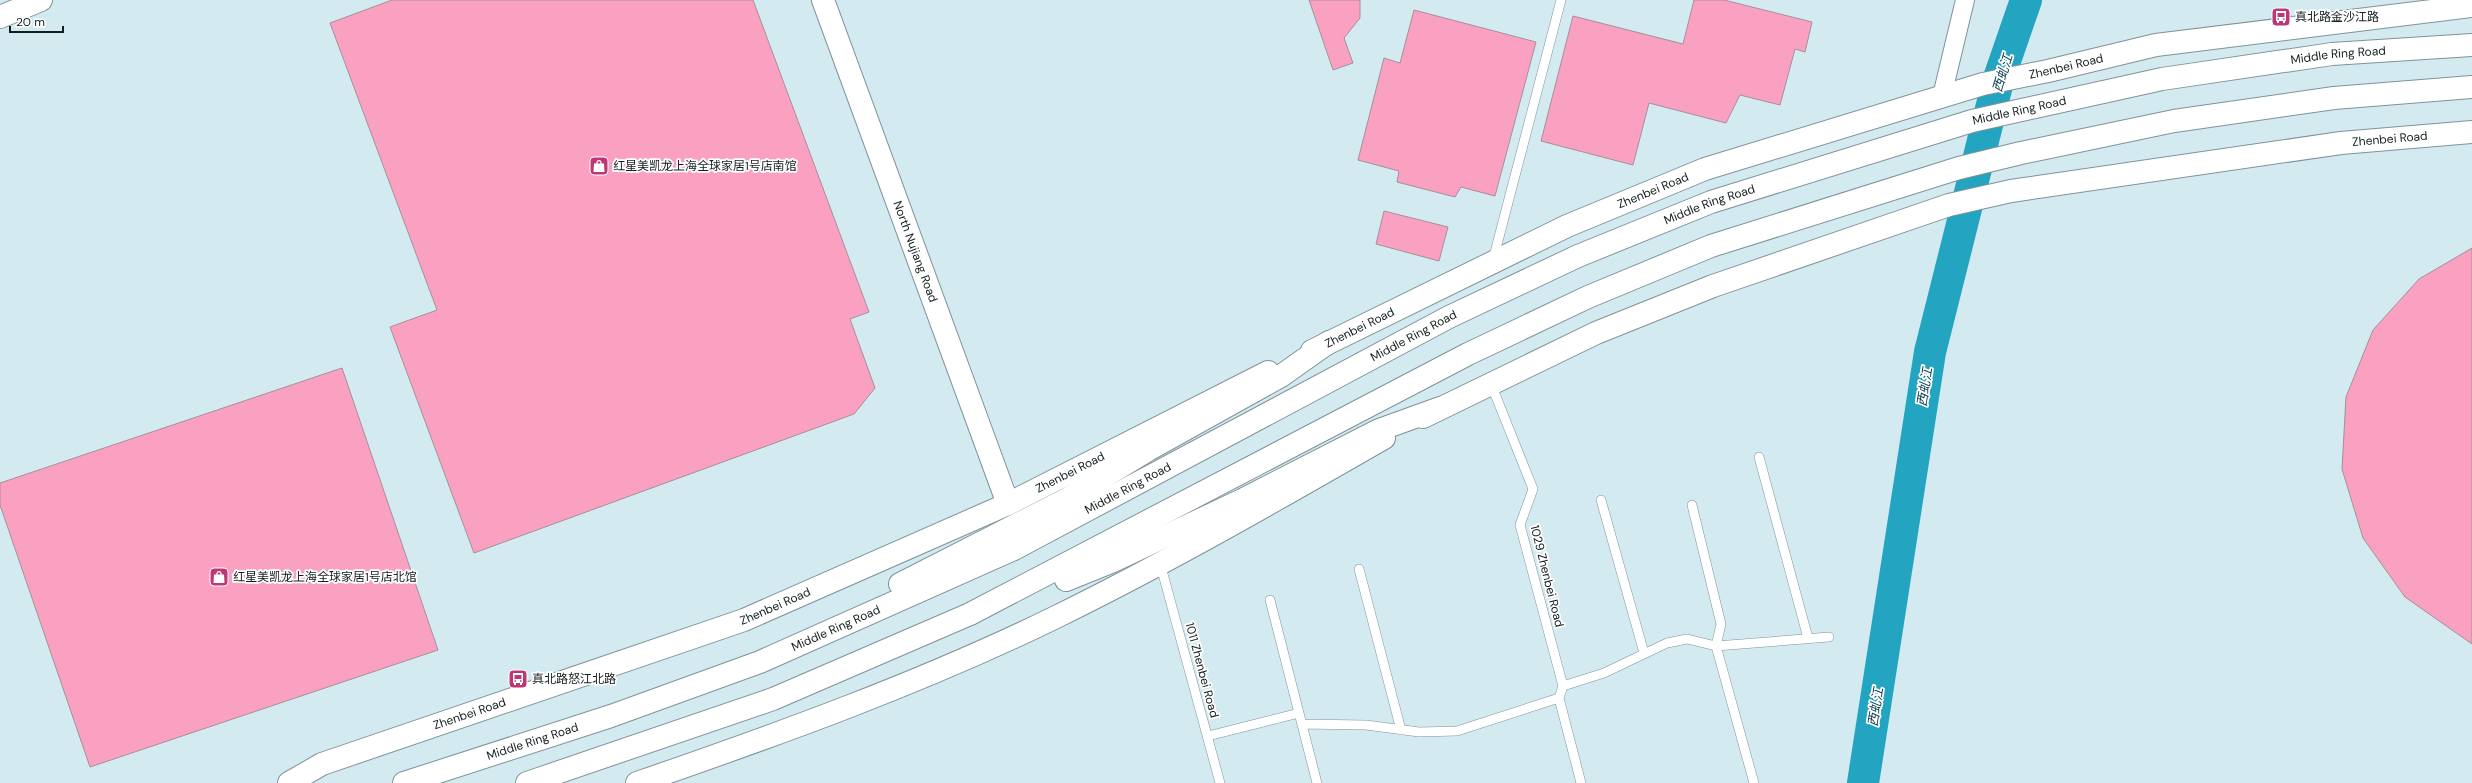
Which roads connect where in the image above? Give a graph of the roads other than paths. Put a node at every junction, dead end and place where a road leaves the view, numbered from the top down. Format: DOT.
graph roads {
  1 [pos="42,0"];
  2 [pos="823,0"];
  3 [pos="1561,0"];
  4 [pos="1964,0"];
  5 [pos="2472,6"];
  6 [pos="0,17"];
  7 [pos="2472,45"];
  8 [pos="2472,87"];
  9 [pos="1942,96"];
  10 [pos="2472,132"];
  11 [pos="1492,262"];
  12 [pos="1329,342"];
  13 [pos="1491,384"];
  14 [pos="1440,408"];
  15 [pos="1759,457"];
  16 [pos="1601,500"];
  17 [pos="1008,504"];
  18 [pos="1692,505"];
  19 [pos="1160,563"];
  20 [pos="1359,569"];
  21 [pos="1270,600"];
  22 [pos="970,614"];
  23 [pos="1829,637"];
  24 [pos="1808,638"];
  25 [pos="1716,646"];
  26 [pos="1644,654"];
  27 [pos="760,662"];
  28 [pos="1563,686"];
  29 [pos="1559,698"];
  30 [pos="1299,712"];
  31 [pos="1302,724"];
  32 [pos="1401,730"];
  33 [pos="1208,736"];
  34 [pos="289,783"];
  35 [pos="404,783"];
  36 [pos="527,783"];
  37 [pos="637,783"];
  38 [pos="1220,783"];
  39 [pos="1317,783"];
  40 [pos="1581,783"];
  41 [pos="1754,783"];
  1 -- 6 [label="main road"];
  2 -- 17 [label="main road, North Nujiang Road"];
  3 -- 11 [label="lane"];
  4 -- 9 [label="street"];
  5 -- 9 [label="main road, Zhenbei Road"];
  7 -- 27 [label="main road, Middle Ring Road"];
  8 -- 22 [label="main road"];
  9 -- 11 [label="main road, Zhenbei Road"];
  10 -- 13 [label="main road, Zhenbei Road"];
  11 -- 12 [label="main road, Zhenbei Road"];
  12 -- 17 [label="main road, Zhenbei Road"];
  12 -- 27 [label="main road"];
  13 -- 14 [label="main road, Zhenbei Road"];
  13 -- 28 [label="lane, 1029 Zhenbei Road"];
  14 -- 19 [label="main road, Zhenbei Road"];
  14 -- 22 [label="main road"];
  15 -- 24 [label="lane"];
  16 -- 26 [label="lane"];
  17 -- 34 [label="main road, Zhenbei Road"];
  18 -- 25 [label="lane"];
  19 -- 33 [label="lane, 1011 Zhenbei Road"];
  19 -- 37 [label="main road, Zhenbei Road"];
  20 -- 32 [label="lane"];
  21 -- 30 [label="lane"];
  22 -- 36 [label="main road"];
  23 -- 24 [label="lane"];
  24 -- 25 [label="lane"];
  25 -- 26 [label="lane"];
  25 -- 41 [label="lane"];
  26 -- 28 [label="lane"];
  27 -- 35 [label="main road, Middle Ring Road"];
  28 -- 29 [label="lane"];
  29 -- 32 [label="lane"];
  29 -- 40 [label="lane"];
  30 -- 31 [label="lane"];
  30 -- 33 [label="lane"];
  31 -- 32 [label="lane"];
  31 -- 39 [label="lane"];
  33 -- 38 [label="lane, 1011 Zhenbei Road"];
}
